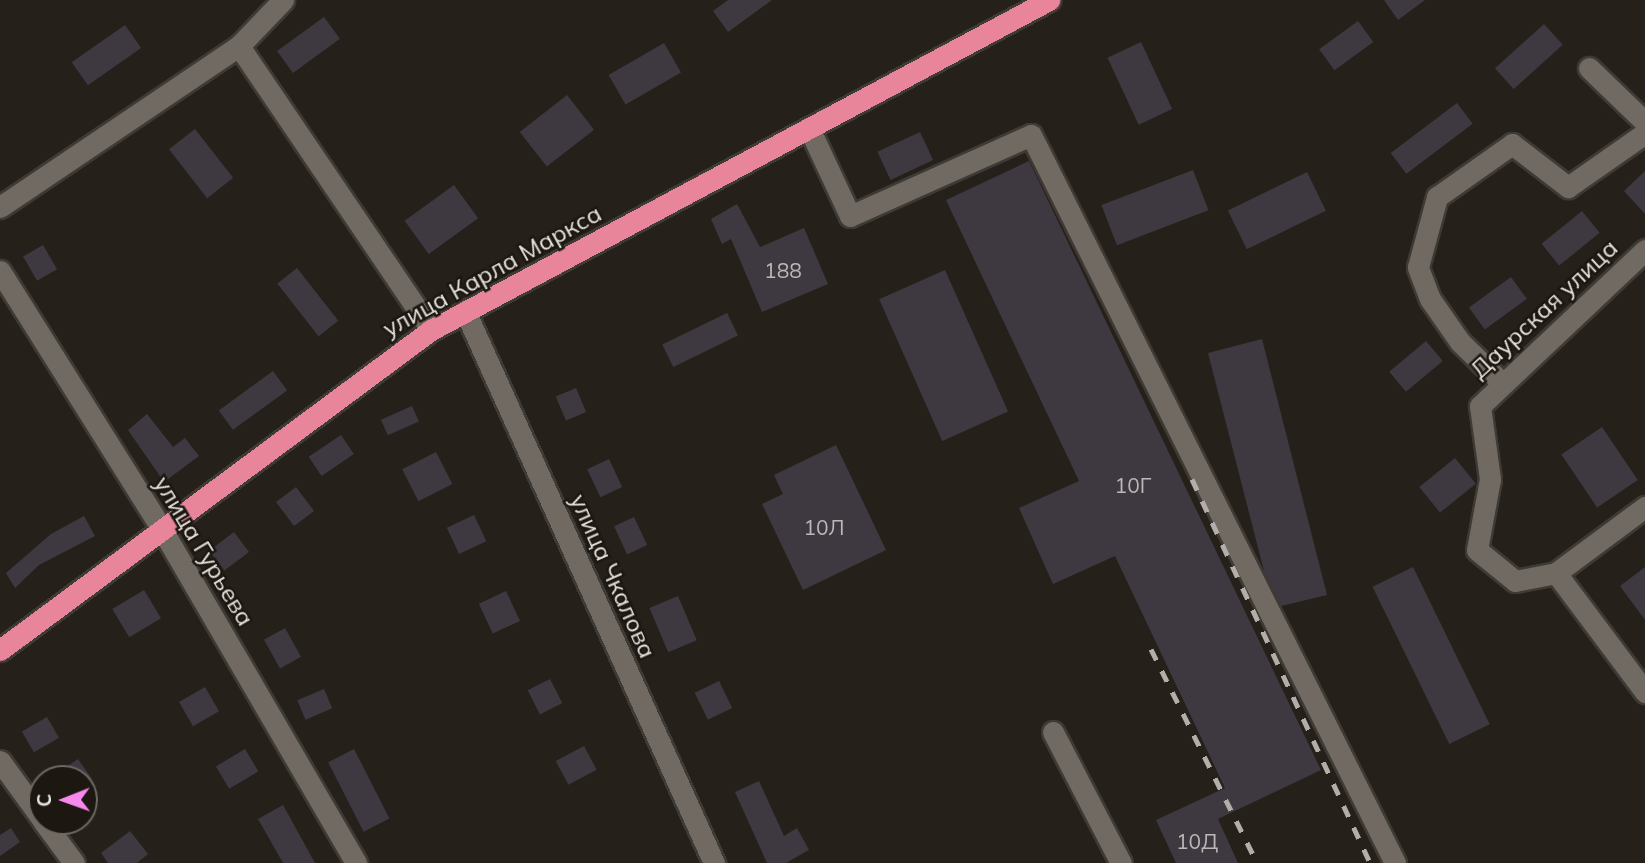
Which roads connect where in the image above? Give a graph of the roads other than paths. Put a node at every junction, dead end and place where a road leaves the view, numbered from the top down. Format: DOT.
graph roads {
  1 [pos="283,0"];
  2 [pos="1049,0"];
  3 [pos="239,46"];
  4 [pos="1589,68"];
  5 [pos="1645,122"];
  6 [pos="809,128"];
  7 [pos="1645,133"];
  8 [pos="0,207"];
  9 [pos="1645,250"];
  10 [pos="0,271"];
  11 [pos="465,311"];
  12 [pos="431,330"];
  13 [pos="1503,384"];
  14 [pos="1645,507"];
  15 [pos="160,526"];
  16 [pos="1556,573"];
  17 [pos="0,650"];
  18 [pos="1645,692"];
  19 [pos="1053,732"];
  20 [pos="0,761"];
  21 [pos="28,799"];
  22 [pos="54,835"];
  23 [pos="74,863"];
  24 [pos="356,863"];
  25 [pos="714,863"];
  26 [pos="1121,863"];
  27 [pos="1395,863"];
  1 -- 3 [label="street"];
  2 -- 6 [label="highway, улица Карла Маркса"];
  3 -- 8 [label="street"];
  3 -- 12 [label="street"];
  4 -- 5 [label="street"];
  6 -- 11 [label="highway, улица Карла Маркса"];
  6 -- 27 [label="street"];
  7 -- 13 [label="street"];
  9 -- 13 [label="street, Даурская улица"];
  10 -- 15 [label="street, улица Гурьева"];
  11 -- 12 [label="highway, улица Карла Маркса"];
  11 -- 25 [label="street, улица Чкалова"];
  12 -- 15 [label="highway, улица Карла Маркса"];
  13 -- 16 [label="street, Даурская улица"];
  14 -- 16 [label="street"];
  15 -- 17 [label="highway, улица Карла Маркса"];
  15 -- 24 [label="street, улица Гурьева"];
  16 -- 18 [label="street"];
  19 -- 26 [label="street"];
  20 -- 21 [label="street"];
  22 -- 23 [label="street"];
}
